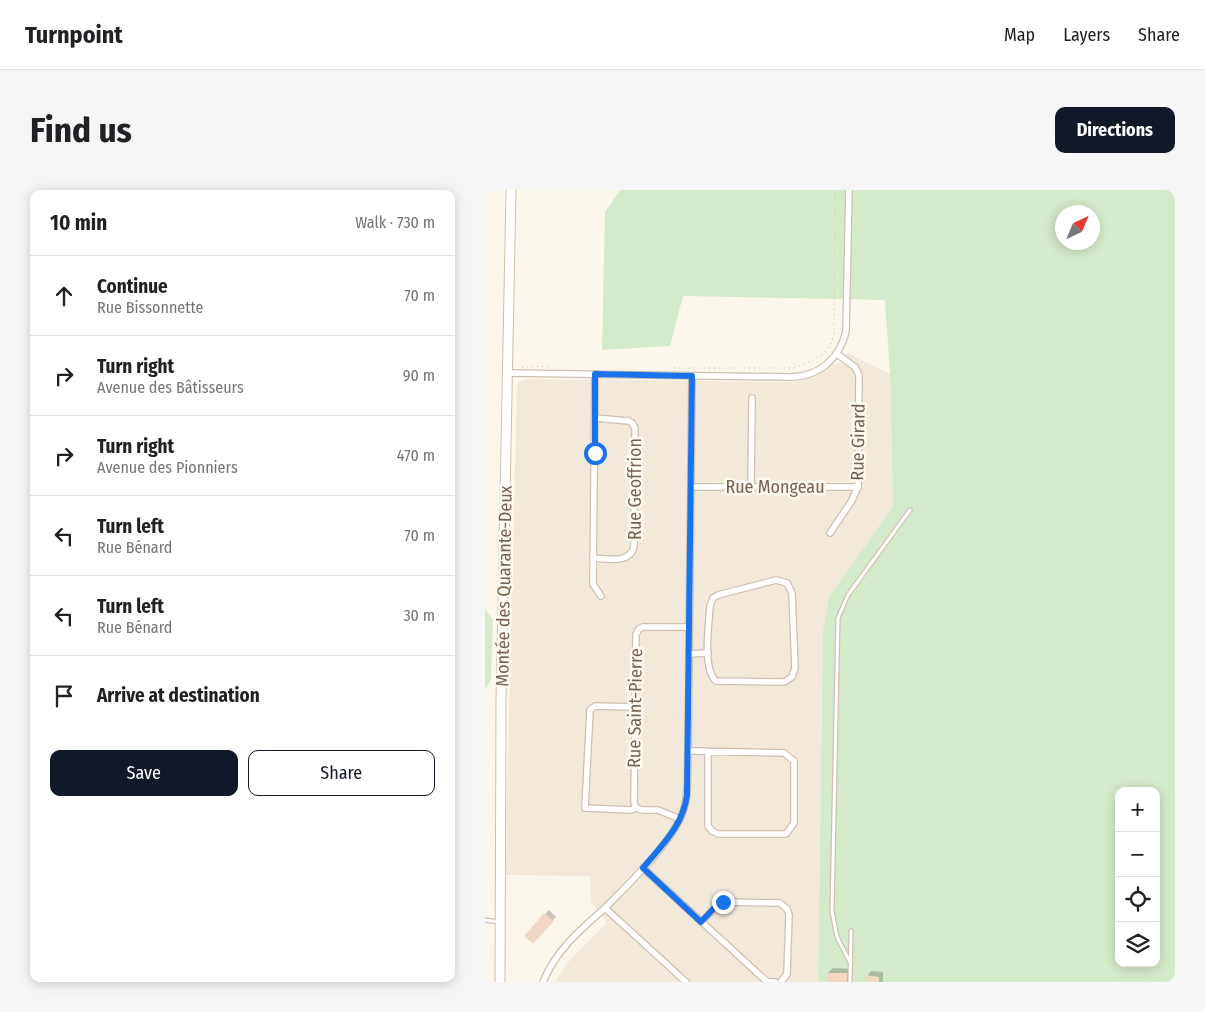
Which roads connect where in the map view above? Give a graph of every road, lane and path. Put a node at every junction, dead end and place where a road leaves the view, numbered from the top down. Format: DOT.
graph roads {
  1 [pos="511,190"];
  2 [pos="835,190"];
  3 [pos="849,190"];
  4 [pos="837,354"];
  5 [pos="524,366"];
  6 [pos="549,366"];
  7 [pos="671,368"];
  8 [pos="507,373"];
  9 [pos="595,374"];
  10 [pos="692,376"];
  11 [pos="753,398"];
  12 [pos="595,418"];
  13 [pos="691,487"];
  14 [pos="751,487"];
  15 [pos="858,487"];
  16 [pos="910,510"];
  17 [pos="830,533"];
  18 [pos="593,558"];
  19 [pos="601,596"];
  20 [pos="689,627"];
  21 [pos="708,653"];
  22 [pos="689,654"];
  23 [pos="635,707"];
  24 [pos="688,751"];
  25 [pos="708,751"];
  26 [pos="636,808"];
  27 [pos="680,819"];
  28 [pos="643,868"];
  29 [pos="605,908"];
  30 [pos="485,920"];
  31 [pos="500,922"];
  32 [pos="701,922"];
  33 [pos="851,931"];
  34 [pos="850,962"];
  35 [pos="500,982"];
  36 [pos="543,982"];
  37 [pos="686,982"];
  38 [pos="775,982"];
  39 [pos="781,982"];
  40 [pos="850,982"];
  1 -- 8 [label="main road, Montée des Quarante-Deux"];
  2 -- 7 [label="path"];
  3 -- 4 [label="street"];
  4 -- 10 [label="street"];
  4 -- 15 [label="street, Rue Girard"];
  5 -- 6 [label="path"];
  8 -- 9 [label="street"];
  8 -- 31 [label="main road, Montée des Quarante-Deux"];
  9 -- 10 [label="street"];
  9 -- 12 [label="street"];
  10 -- 13 [label="street"];
  11 -- 14 [label="street"];
  12 -- 18 [label="street"];
  12 -- 18 [label="street, Rue Geoffrion"];
  13 -- 14 [label="street, Rue Mongeau"];
  13 -- 20 [label="street"];
  14 -- 15 [label="street, Rue Mongeau"];
  15 -- 17 [label="street, Rue Girard"];
  16 -- 34 [label="lane"];
  18 -- 19 [label="street"];
  20 -- 22 [label="street"];
  20 -- 23 [label="street, Rue Saint-Pierre"];
  21 -- 21 [label="street"];
  21 -- 22 [label="street"];
  22 -- 24 [label="street"];
  23 -- 26 [label="street, Rue Saint-Pierre"];
  23 -- 26 [label="street"];
  24 -- 25 [label="street"];
  24 -- 27 [label="street"];
  25 -- 25 [label="street"];
  26 -- 27 [label="street"];
  27 -- 28 [label="street"];
  28 -- 29 [label="street"];
  28 -- 32 [label="street"];
  29 -- 36 [label="street"];
  29 -- 37 [label="street"];
  30 -- 31 [label="lane"];
  31 -- 35 [label="main road, Montée des Quarante-Deux"];
  32 -- 38 [label="street"];
  32 -- 39 [label="street"];
  33 -- 34 [label="lane"];
  34 -- 40 [label="lane"];
}
